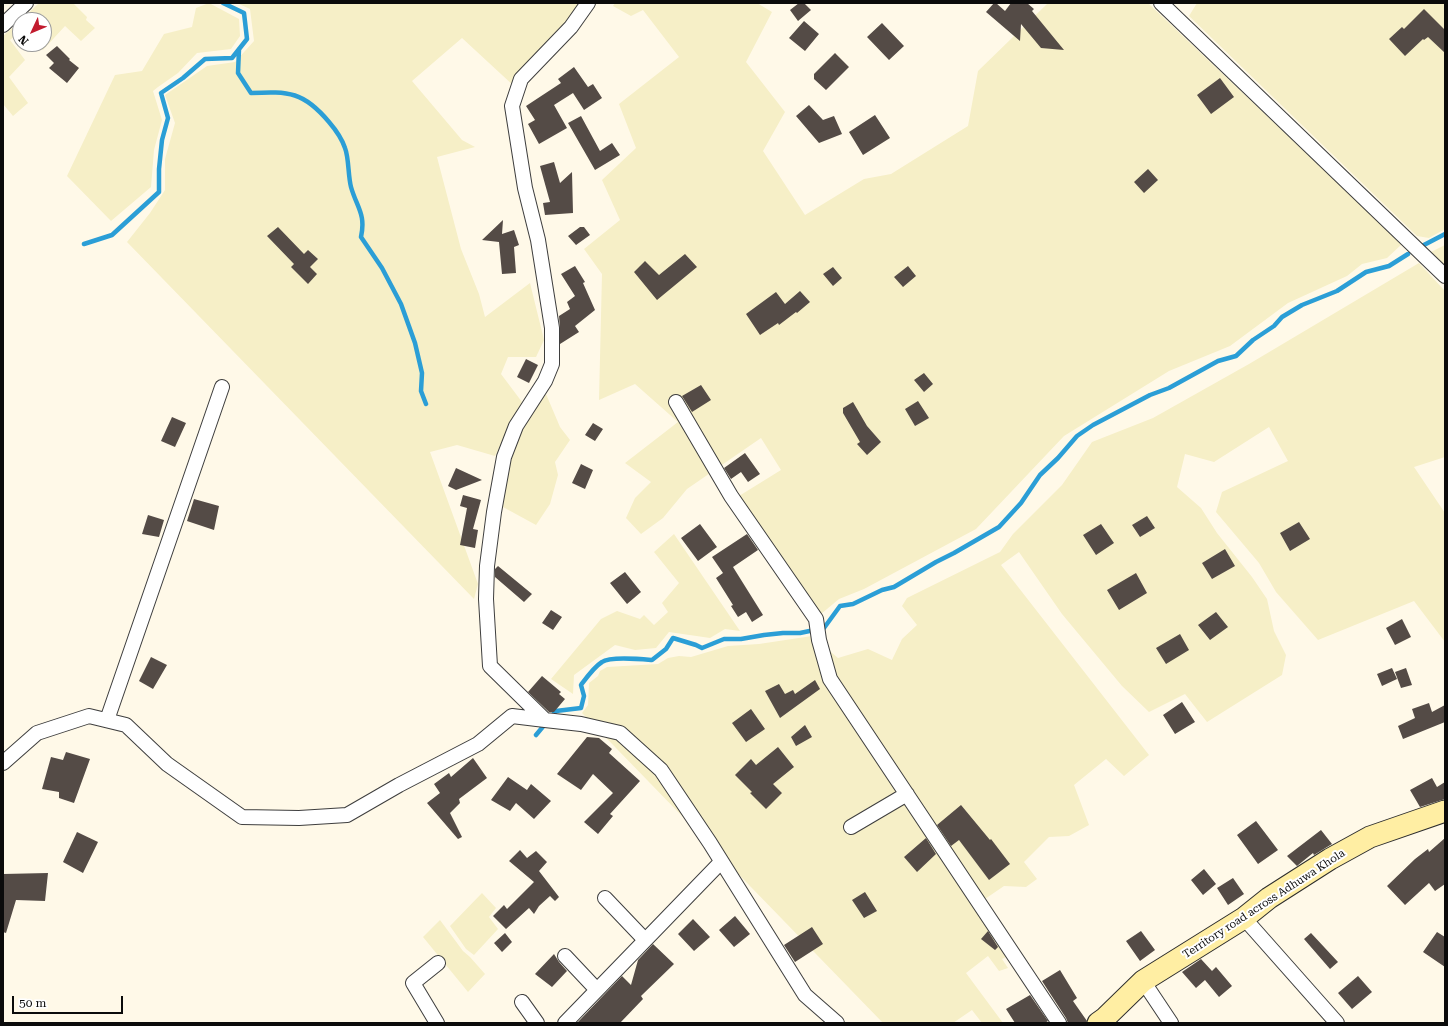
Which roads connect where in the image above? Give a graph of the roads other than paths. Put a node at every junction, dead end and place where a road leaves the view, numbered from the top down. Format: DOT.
graph roads {
  1 [pos="26,3"];
  2 [pos="588,3"];
  3 [pos="1161,3"];
  4 [pos="3,25"];
  5 [pos="1445,276"];
  6 [pos="222,387"];
  7 [pos="676,402"];
  8 [pos="108,720"];
  9 [pos="545,720"];
  10 [pos="3,763"];
  11 [pos="907,794"];
  12 [pos="1445,811"];
  13 [pos="851,827"];
  14 [pos="721,862"];
  15 [pos="605,898"];
  16 [pos="1244,918"];
  17 [pos="645,940"];
  18 [pos="565,956"];
  19 [pos="438,963"];
  20 [pos="1143,981"];
  21 [pos="596,990"];
  22 [pos="522,1002"];
  23 [pos="437,1023"];
  24 [pos="536,1023"];
  25 [pos="564,1023"];
  26 [pos="837,1023"];
  27 [pos="1059,1023"];
  28 [pos="1098,1023"];
  29 [pos="1170,1023"];
  30 [pos="1337,1023"];
  1 -- 4 [label="street"];
  2 -- 9 [label="street"];
  3 -- 5 [label="street"];
  6 -- 8 [label="street"];
  7 -- 11 [label="street"];
  8 -- 9 [label="street"];
  8 -- 10 [label="street"];
  9 -- 14 [label="street"];
  11 -- 13 [label="street"];
  11 -- 27 [label="street"];
  12 -- 16 [label="street, Territory road across Adhuwa Khola"];
  14 -- 17 [label="street"];
  14 -- 26 [label="street"];
  15 -- 17 [label="street"];
  16 -- 20 [label="street, Territory road across Adhuwa Khola"];
  16 -- 30 [label="street"];
  17 -- 21 [label="street"];
  18 -- 21 [label="street"];
  19 -- 23 [label="street"];
  20 -- 28 [label="street, Territory road across Adhuwa Khola"];
  20 -- 29 [label="street"];
  21 -- 25 [label="street"];
  22 -- 24 [label="street"];
}
